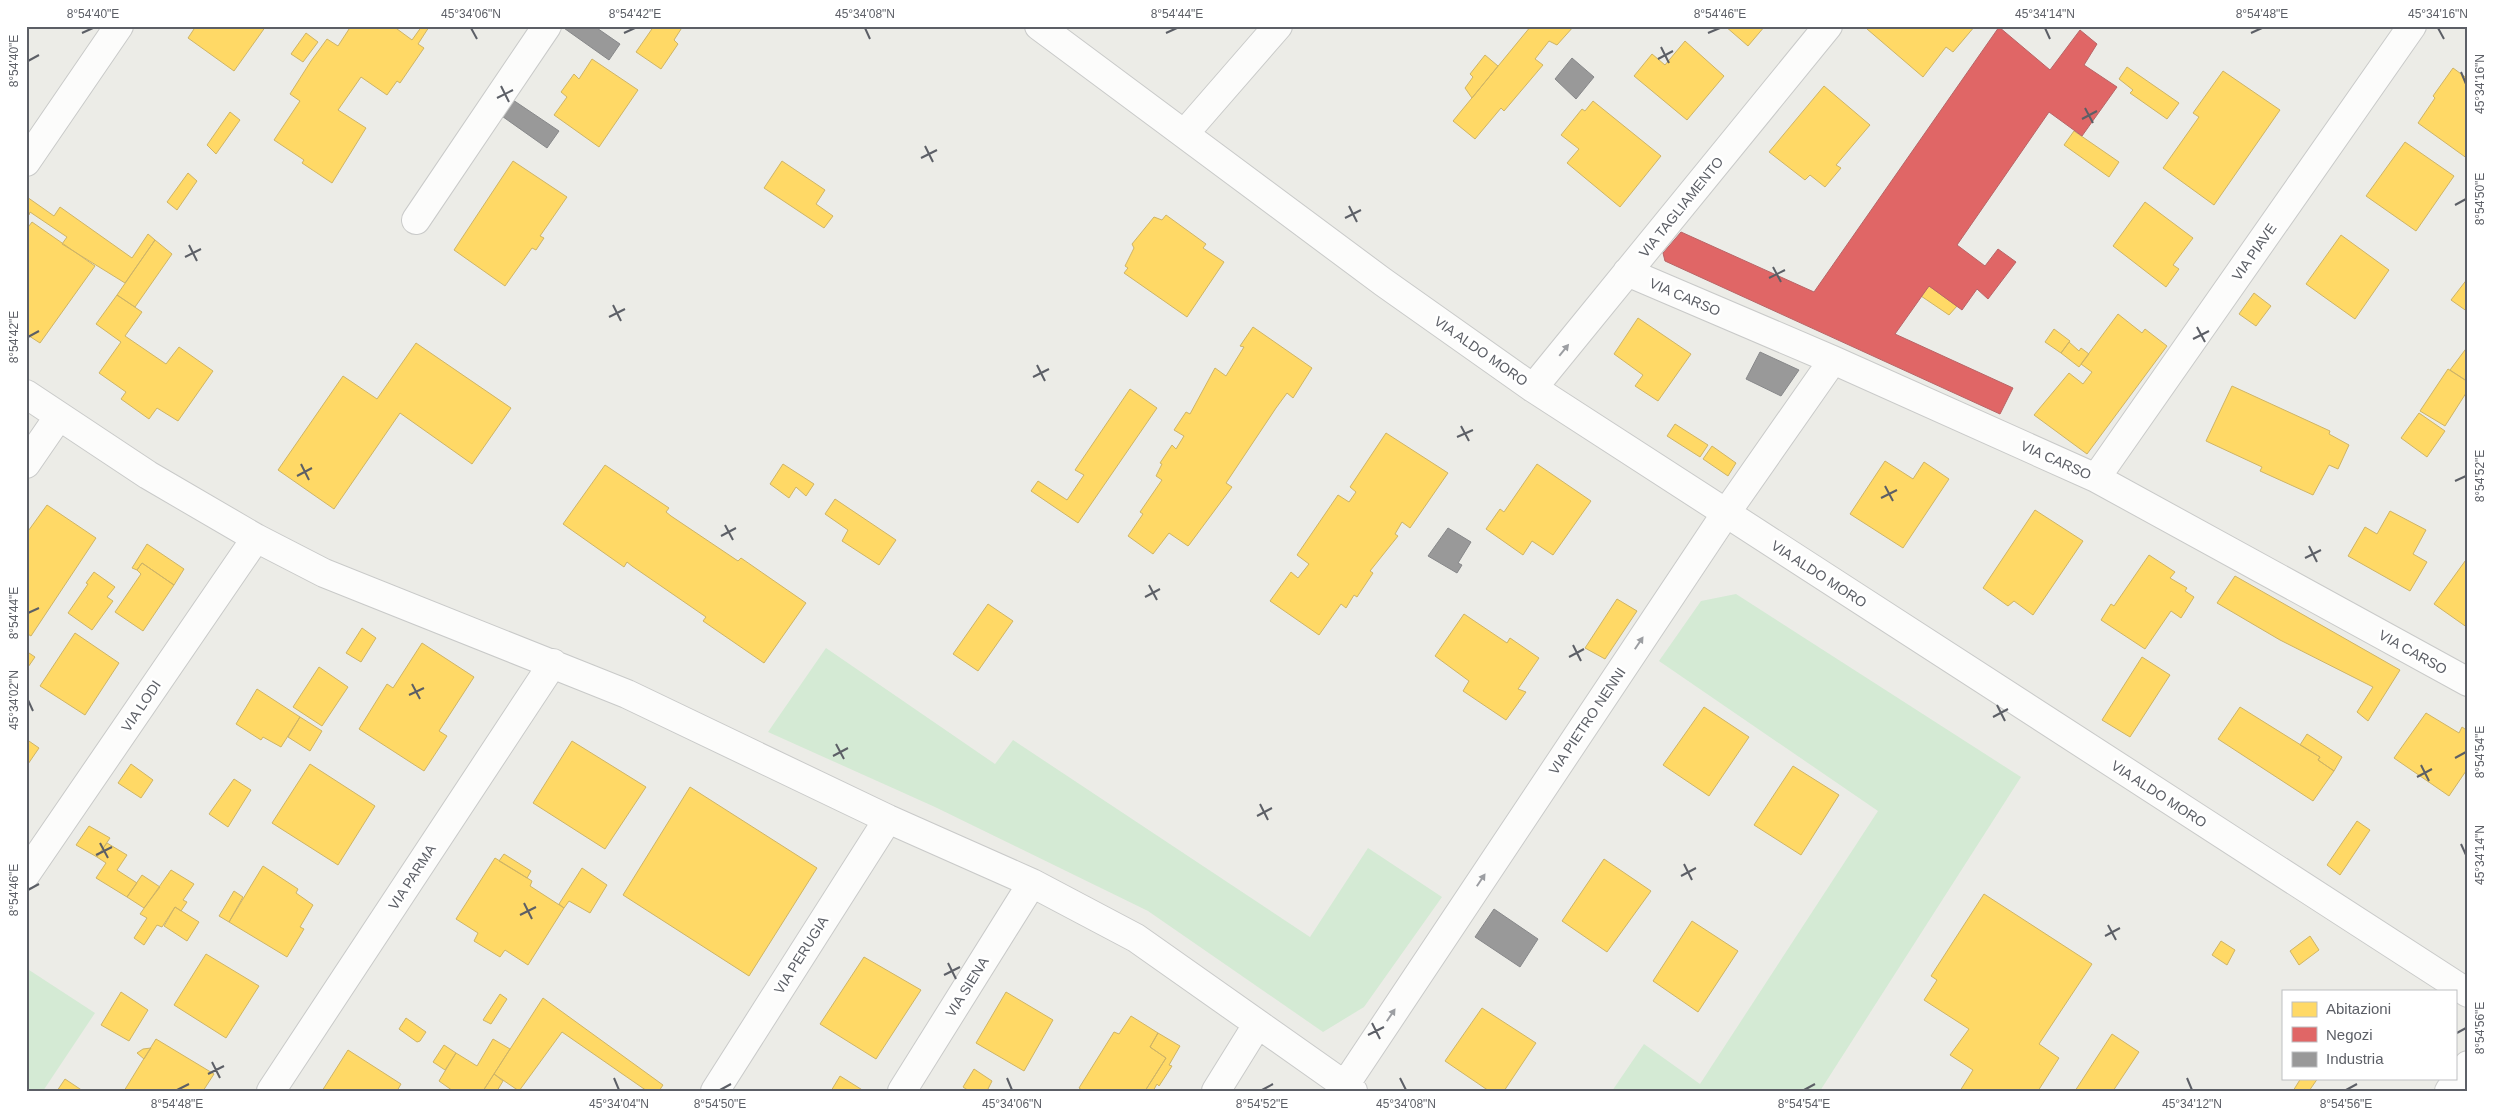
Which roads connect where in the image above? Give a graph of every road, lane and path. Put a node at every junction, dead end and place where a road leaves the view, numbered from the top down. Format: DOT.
graph roads {
  1 [pos="118,26"];
  2 [pos="547,26"];
  3 [pos="1039,26"];
  4 [pos="1278,26"];
  5 [pos="1828,26"];
  6 [pos="2412,26"];
  7 [pos="1185,133"];
  8 [pos="26,162"];
  9 [pos="416,220"];
  10 [pos="1627,272"];
  11 [pos="1833,360"];
  12 [pos="1533,388"];
  13 [pos="26,394"];
  14 [pos="59,416"];
  15 [pos="26,464"];
  16 [pos="2096,478"];
  17 [pos="1726,513"];
  18 [pos="256,538"];
  19 [pos="553,663"];
  20 [pos="2468,682"];
  21 [pos="888,819"];
  22 [pos="26,874"];
  23 [pos="1032,883"];
  24 [pos="2468,993"];
  25 [pos="1257,1025"];
  26 [pos="2468,1065"];
  27 [pos="1349,1088"];
  28 [pos="270,1091"];
  29 [pos="715,1091"];
  30 [pos="902,1091"];
  31 [pos="1216,1091"];
  32 [pos="2449,1091"];
  1 -- 8 [label="street"];
  2 -- 9 [label="street"];
  3 -- 7 [label="street, VIA ALDO MORO"];
  4 -- 7 [label="street"];
  5 -- 10 [label="street, VIA TAGLIAMENTO"];
  6 -- 16 [label="street, VIA PIAVE"];
  7 -- 12 [label="street, VIA ALDO MORO"];
  10 -- 11 [label="street, VIA CARSO"];
  12 -- 10 [label="street, VIA TAGLIAMENTO, one-way"];
  11 -- 16 [label="street, VIA CARSO"];
  11 -- 17 [label="street, VIA PIETRO NENNI"];
  12 -- 17 [label="street, VIA ALDO MORO"];
  13 -- 14 [label="street"];
  14 -- 15 [label="street"];
  14 -- 18 [label="street"];
  16 -- 20 [label="street, VIA CARSO"];
  17 -- 24 [label="street, VIA ALDO MORO"];
  27 -- 17 [label="street, VIA PIETRO NENNI, one-way"];
  18 -- 19 [label="street"];
  18 -- 22 [label="street, VIA LODI"];
  19 -- 21 [label="street"];
  19 -- 28 [label="street, VIA PARMA"];
  21 -- 23 [label="street"];
  21 -- 29 [label="street, VIA PERUGIA"];
  23 -- 25 [label="street"];
  23 -- 30 [label="street, VIA SIENA"];
  25 -- 27 [label="street"];
  25 -- 31 [label="street"];
  26 -- 32 [label="street"];
}
